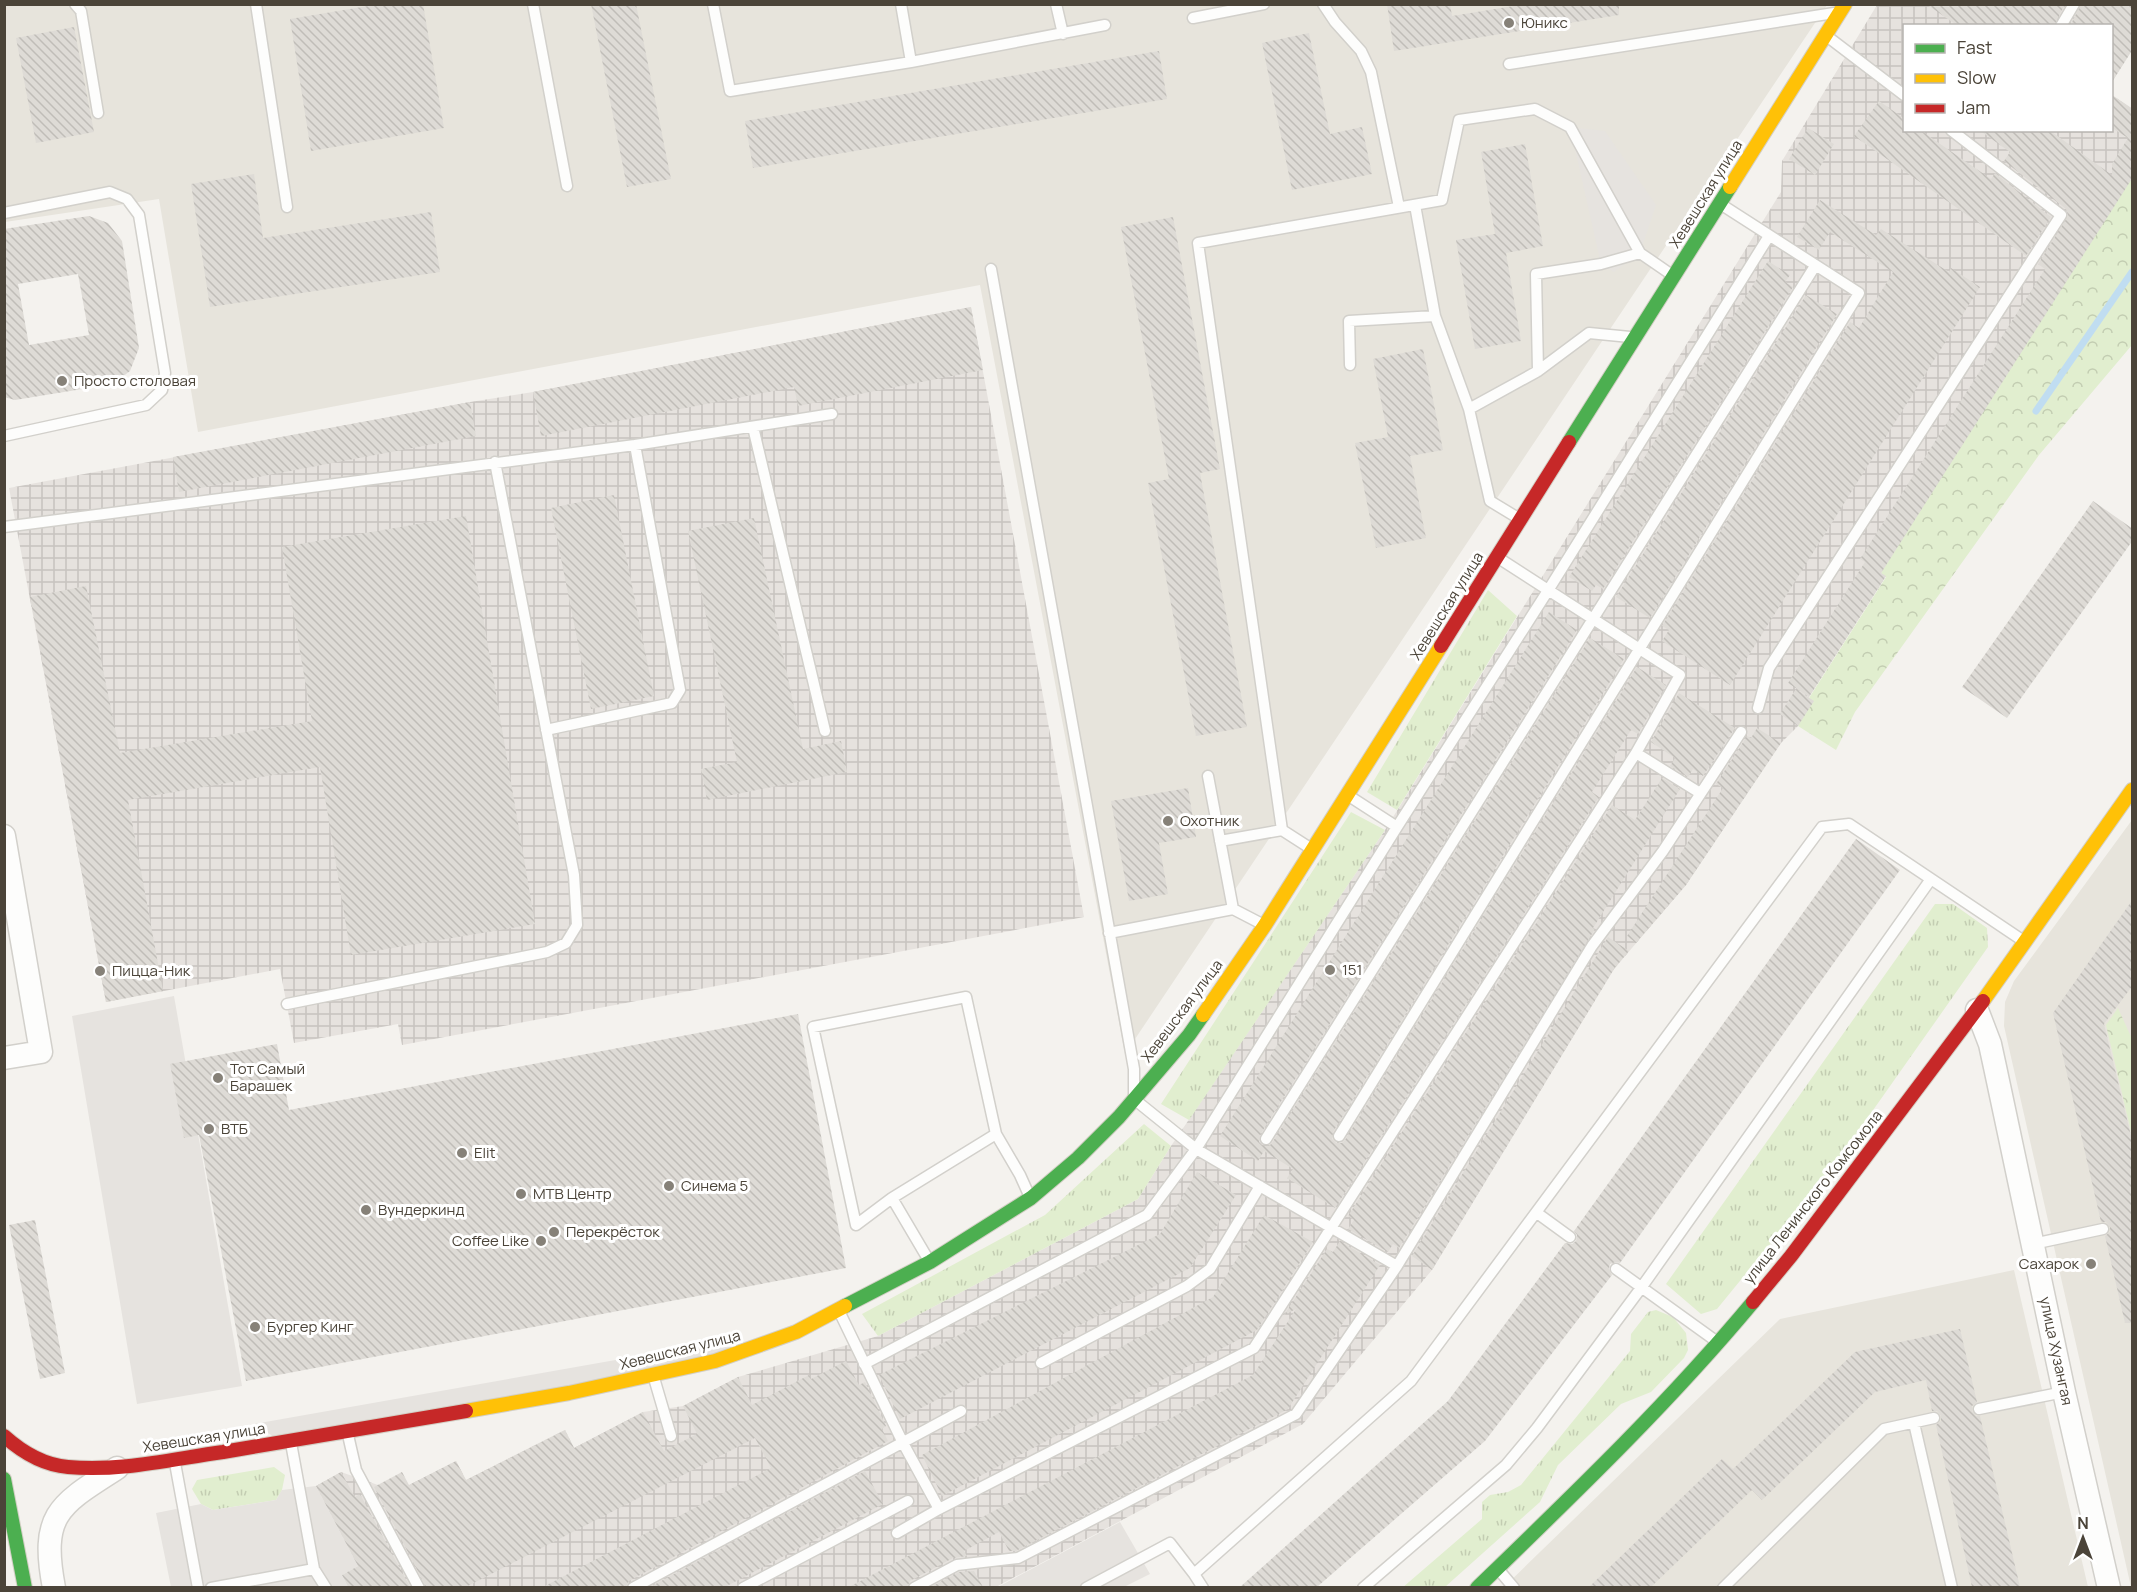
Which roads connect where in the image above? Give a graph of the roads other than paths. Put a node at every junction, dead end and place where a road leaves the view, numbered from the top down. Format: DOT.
graph roads {
  1 [pos="75,4"];
  2 [pos="256,4"];
  3 [pos="533,4"];
  4 [pos="713,4"];
  5 [pos="901,4"];
  6 [pos="1056,4"];
  7 [pos="1264,4"];
  8 [pos="1323,4"];
  9 [pos="2074,4"];
  10 [pos="1842,8"];
  11 [pos="1192,18"];
  12 [pos="2062,24"];
  13 [pos="1105,25"];
  14 [pos="1063,34"];
  15 [pos="1825,35"];
  16 [pos="912,62"];
  17 [pos="1509,64"];
  18 [pos="1903,94"];
  19 [pos="98,113"];
  20 [pos="1954,132"];
  21 [pos="567,186"];
  22 [pos="1720,203"];
  23 [pos="1414,205"];
  24 [pos="287,207"];
  25 [pos="1399,207"];
  26 [pos="4,213"];
  27 [pos="1769,236"];
  28 [pos="1640,253"];
  29 [pos="1815,266"];
  30 [pos="992,269"];
  31 [pos="1674,276"];
  32 [pos="1435,316"];
  33 [pos="1635,337"];
  34 [pos="1350,365"];
  35 [pos="1538,371"];
  36 [pos="1469,409"];
  37 [pos="832,414"];
  38 [pos="753,427"];
  39 [pos="4,436"];
  40 [pos="635,445"];
  41 [pos="495,462"];
  42 [pos="1521,520"];
  43 [pos="4,527"];
  44 [pos="1497,557"];
  45 [pos="1549,590"];
  46 [pos="1593,618"];
  47 [pos="1639,648"];
  48 [pos="1758,708"];
  49 [pos="546,730"];
  50 [pos="825,731"];
  51 [pos="1741,732"];
  52 [pos="1636,753"];
  53 [pos="1208,776"];
  54 [pos="2133,790"];
  55 [pos="1700,793"];
  56 [pos="1348,795"];
  57 [pos="1397,827"];
  58 [pos="1282,830"];
  59 [pos="4,836"];
  60 [pos="1220,841"];
  61 [pos="1313,850"];
  62 [pos="1931,879"];
  63 [pos="1233,909"];
  64 [pos="1265,925"];
  65 [pos="1109,933"];
  66 [pos="2025,942"];
  67 [pos="287,1005"];
  68 [pos="1977,1010"];
  69 [pos="4,1058"];
  70 [pos="1134,1099"];
  71 [pos="996,1134"];
  72 [pos="1340,1136"];
  73 [pos="1266,1140"];
  74 [pos="1196,1149"];
  75 [pos="1260,1186"];
  76 [pos="892,1198"];
  77 [pos="1031,1198"];
  78 [pos="1537,1213"];
  79 [pos="1332,1228"];
  80 [pos="2103,1229"];
  81 [pos="1570,1237"];
  82 [pos="2033,1244"];
  83 [pos="930,1262"];
  84 [pos="1397,1266"];
  85 [pos="1616,1269"];
  86 [pos="1641,1288"];
  87 [pos="839,1310"];
  88 [pos="1719,1343"];
  89 [pos="1041,1363"];
  90 [pos="864,1364"];
  91 [pos="653,1375"];
  92 [pos="2064,1392"];
  93 [pos="1979,1409"];
  94 [pos="962,1411"];
  95 [pos="1934,1418"];
  96 [pos="1914,1423"];
  97 [pos="348,1432"];
  98 [pos="4,1436"];
  99 [pos="671,1436"];
  100 [pos="291,1441"];
  101 [pos="903,1443"];
  102 [pos="175,1459"];
  103 [pos="117,1468"];
  104 [pos="4,1479"];
  105 [pos="908,1501"];
  106 [pos="939,1509"];
  107 [pos="897,1533"];
  108 [pos="314,1569"];
  109 [pos="1498,1569"];
  110 [pos="1194,1574"];
  111 [pos="263,1583"];
  112 [pos="25,1587"];
  113 [pos="54,1587"];
  114 [pos="198,1587"];
  115 [pos="211,1587"];
  116 [pos="326,1587"];
  117 [pos="419,1587"];
  118 [pos="633,1587"];
  119 [pos="743,1587"];
  120 [pos="914,1587"];
  121 [pos="1086,1587"];
  122 [pos="1203,1587"];
  123 [pos="1364,1587"];
  124 [pos="1477,1587"];
  125 [pos="1514,1587"];
  126 [pos="1723,1587"];
  127 [pos="1952,1587"];
  128 [pos="2109,1587"];
  1 -- 19 [label="lane"];
  2 -- 24 [label="lane"];
  3 -- 21 [label="lane"];
  4 -- 16 [label="lane"];
  5 -- 16 [label="lane"];
  6 -- 14 [label="lane"];
  7 -- 11 [label="lane"];
  8 -- 25 [label="lane"];
  9 -- 12 [label="lane"];
  10 -- 15 [label="street, Хевешская улица"];
  10 -- 17 [label="lane"];
  13 -- 14 [label="lane"];
  14 -- 16 [label="lane"];
  15 -- 18 [label="lane"];
  15 -- 22 [label="street, Хевешская улица"];
  20 -- 48 [label="lane"];
  22 -- 27 [label="lane"];
  22 -- 31 [label="street, Хевешская улица"];
  23 -- 25 [label="lane"];
  23 -- 28 [label="lane"];
  23 -- 32 [label="lane"];
  25 -- 58 [label="lane"];
  26 -- 39 [label="lane"];
  27 -- 29 [label="lane"];
  27 -- 45 [label="lane"];
  28 -- 31 [label="lane"];
  28 -- 35 [label="lane"];
  29 -- 46 [label="lane"];
  29 -- 47 [label="lane"];
  30 -- 65 [label="lane"];
  31 -- 33 [label="street, Хевешская улица"];
  32 -- 34 [label="lane"];
  32 -- 36 [label="lane"];
  33 -- 35 [label="lane"];
  33 -- 42 [label="street, Хевешская улица"];
  35 -- 36 [label="lane"];
  36 -- 42 [label="lane"];
  37 -- 38 [label="lane"];
  38 -- 40 [label="lane"];
  38 -- 50 [label="lane"];
  40 -- 41 [label="lane"];
  40 -- 49 [label="lane"];
  41 -- 43 [label="lane"];
  41 -- 49 [label="lane"];
  42 -- 44 [label="street, Хевешская улица"];
  44 -- 45 [label="lane"];
  44 -- 56 [label="street, Хевешская улица"];
  45 -- 46 [label="lane"];
  45 -- 57 [label="lane"];
  46 -- 47 [label="lane"];
  46 -- 73 [label="lane"];
  47 -- 52 [label="lane"];
  47 -- 72 [label="lane"];
  49 -- 67 [label="lane"];
  51 -- 55 [label="lane"];
  52 -- 55 [label="lane"];
  52 -- 79 [label="lane"];
  53 -- 60 [label="lane"];
  54 -- 66 [label="street, улица Ленинского Комсомола"];
  55 -- 84 [label="lane"];
  56 -- 57 [label="lane"];
  56 -- 61 [label="street, Хевешская улица"];
  57 -- 74 [label="lane"];
  58 -- 60 [label="lane"];
  58 -- 61 [label="lane"];
  59 -- 69 [label="street"];
  60 -- 63 [label="lane"];
  61 -- 64 [label="street, Хевешская улица"];
  62 -- 66 [label="lane"];
  62 -- 78 [label="lane"];
  62 -- 86 [label="lane"];
  63 -- 64 [label="lane"];
  63 -- 65 [label="lane"];
  64 -- 70 [label="street, Хевешская улица"];
  65 -- 70 [label="lane"];
  66 -- 68 [label="street, улица Ленинского Комсомола"];
  68 -- 82 [label="street, улица Хузангая"];
  68 -- 88 [label="street, улица Ленинского Комсомола"];
  70 -- 74 [label="lane"];
  70 -- 77 [label="street, Хевешская улица"];
  71 -- 76 [label="lane"];
  71 -- 76 [label="lane"];
  71 -- 77 [label="lane"];
  74 -- 75 [label="lane"];
  74 -- 90 [label="lane"];
  75 -- 79 [label="lane"];
  75 -- 89 [label="lane"];
  76 -- 83 [label="lane"];
  77 -- 83 [label="street, Хевешская улица"];
  78 -- 81 [label="lane"];
  78 -- 110 [label="lane"];
  79 -- 84 [label="lane"];
  79 -- 106 [label="lane"];
  80 -- 82 [label="lane"];
  82 -- 92 [label="street, улица Хузангая"];
  83 -- 87 [label="street, Хевешская улица"];
  84 -- 120 [label="lane"];
  85 -- 86 [label="lane"];
  86 -- 88 [label="lane"];
  86 -- 123 [label="lane"];
  87 -- 90 [label="lane"];
  87 -- 91 [label="street, Хевешская улица"];
  88 -- 109 [label="street, улица Ленинского Комсомола"];
  90 -- 101 [label="lane"];
  91 -- 97 [label="street, Хевешская улица"];
  91 -- 99 [label="lane"];
  92 -- 93 [label="lane"];
  92 -- 128 [label="street, улица Хузангая"];
  94 -- 101 [label="lane"];
  95 -- 96 [label="lane"];
  96 -- 126 [label="lane"];
  96 -- 127 [label="lane"];
  97 -- 100 [label="street, Хевешская улица"];
  97 -- 117 [label="lane"];
  98 -- 103 [label="street, Хевешская улица"];
  100 -- 102 [label="street, Хевешская улица"];
  100 -- 108 [label="lane"];
  101 -- 106 [label="lane"];
  101 -- 118 [label="lane"];
  102 -- 103 [label="street, Хевешская улица"];
  102 -- 114 [label="lane"];
  103 -- 113 [label="street"];
  104 -- 112 [label="street"];
  105 -- 119 [label="lane"];
  106 -- 107 [label="lane"];
  108 -- 111 [label="lane"];
  108 -- 116 [label="lane"];
  109 -- 124 [label="street, улица Ленинского Комсомола"];
  109 -- 125 [label="lane"];
  110 -- 121 [label="lane"];
  110 -- 122 [label="lane"];
  111 -- 115 [label="lane"];
}
